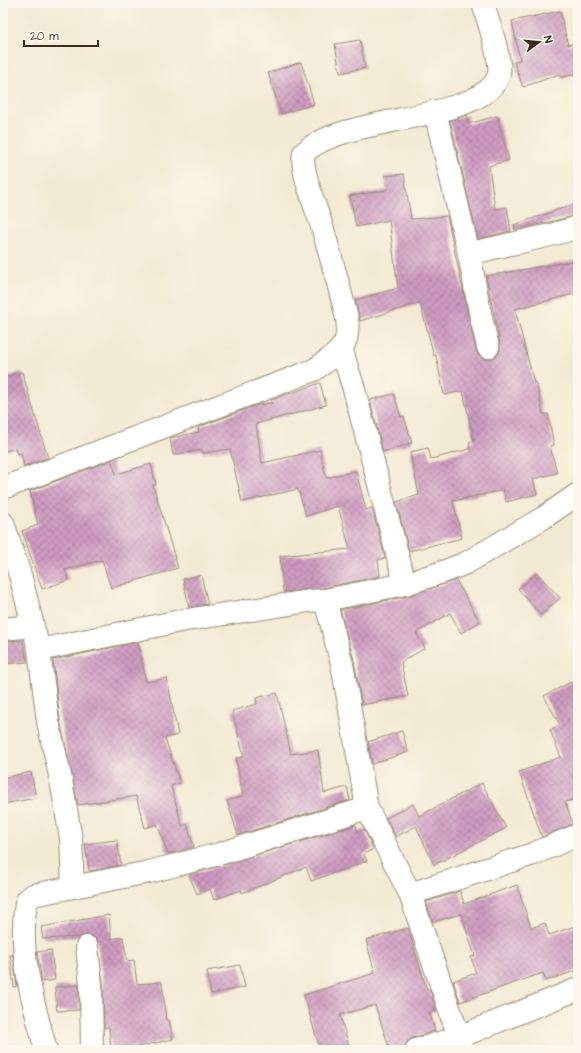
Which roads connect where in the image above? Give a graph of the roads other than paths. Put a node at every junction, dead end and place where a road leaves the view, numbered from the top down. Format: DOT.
graph roads {
  1 [pos="483,3"];
  2 [pos="435,111"];
  3 [pos="578,228"];
  4 [pos="469,254"];
  5 [pos="488,347"];
  6 [pos="342,348"];
  7 [pos="3,488"];
  8 [pos="578,494"];
  9 [pos="3,523"];
  10 [pos="405,584"];
  11 [pos="325,600"];
  12 [pos="33,626"];
  13 [pos="3,629"];
  14 [pos="39,650"];
  15 [pos="367,808"];
  16 [pos="578,835"];
  17 [pos="73,887"];
  18 [pos="410,894"];
  19 [pos="87,947"];
  20 [pos="578,989"];
  21 [pos="459,1037"];
  22 [pos="46,1050"];
  23 [pos="92,1050"];
  24 [pos="416,1050"];
  1 -- 2 [label="street"];
  2 -- 4 [label="street"];
  2 -- 6 [label="street"];
  3 -- 4 [label="street"];
  4 -- 5 [label="street"];
  6 -- 7 [label="street"];
  6 -- 10 [label="street"];
  8 -- 10 [label="street"];
  9 -- 12 [label="street"];
  10 -- 11 [label="street"];
  11 -- 14 [label="street"];
  11 -- 15 [label="street"];
  12 -- 13 [label="street"];
  12 -- 14 [label="street"];
  14 -- 17 [label="street"];
  15 -- 17 [label="street"];
  15 -- 18 [label="street"];
  16 -- 18 [label="street"];
  17 -- 22 [label="street"];
  18 -- 21 [label="street"];
  19 -- 23 [label="street"];
  20 -- 21 [label="street"];
  21 -- 24 [label="street"];
}
